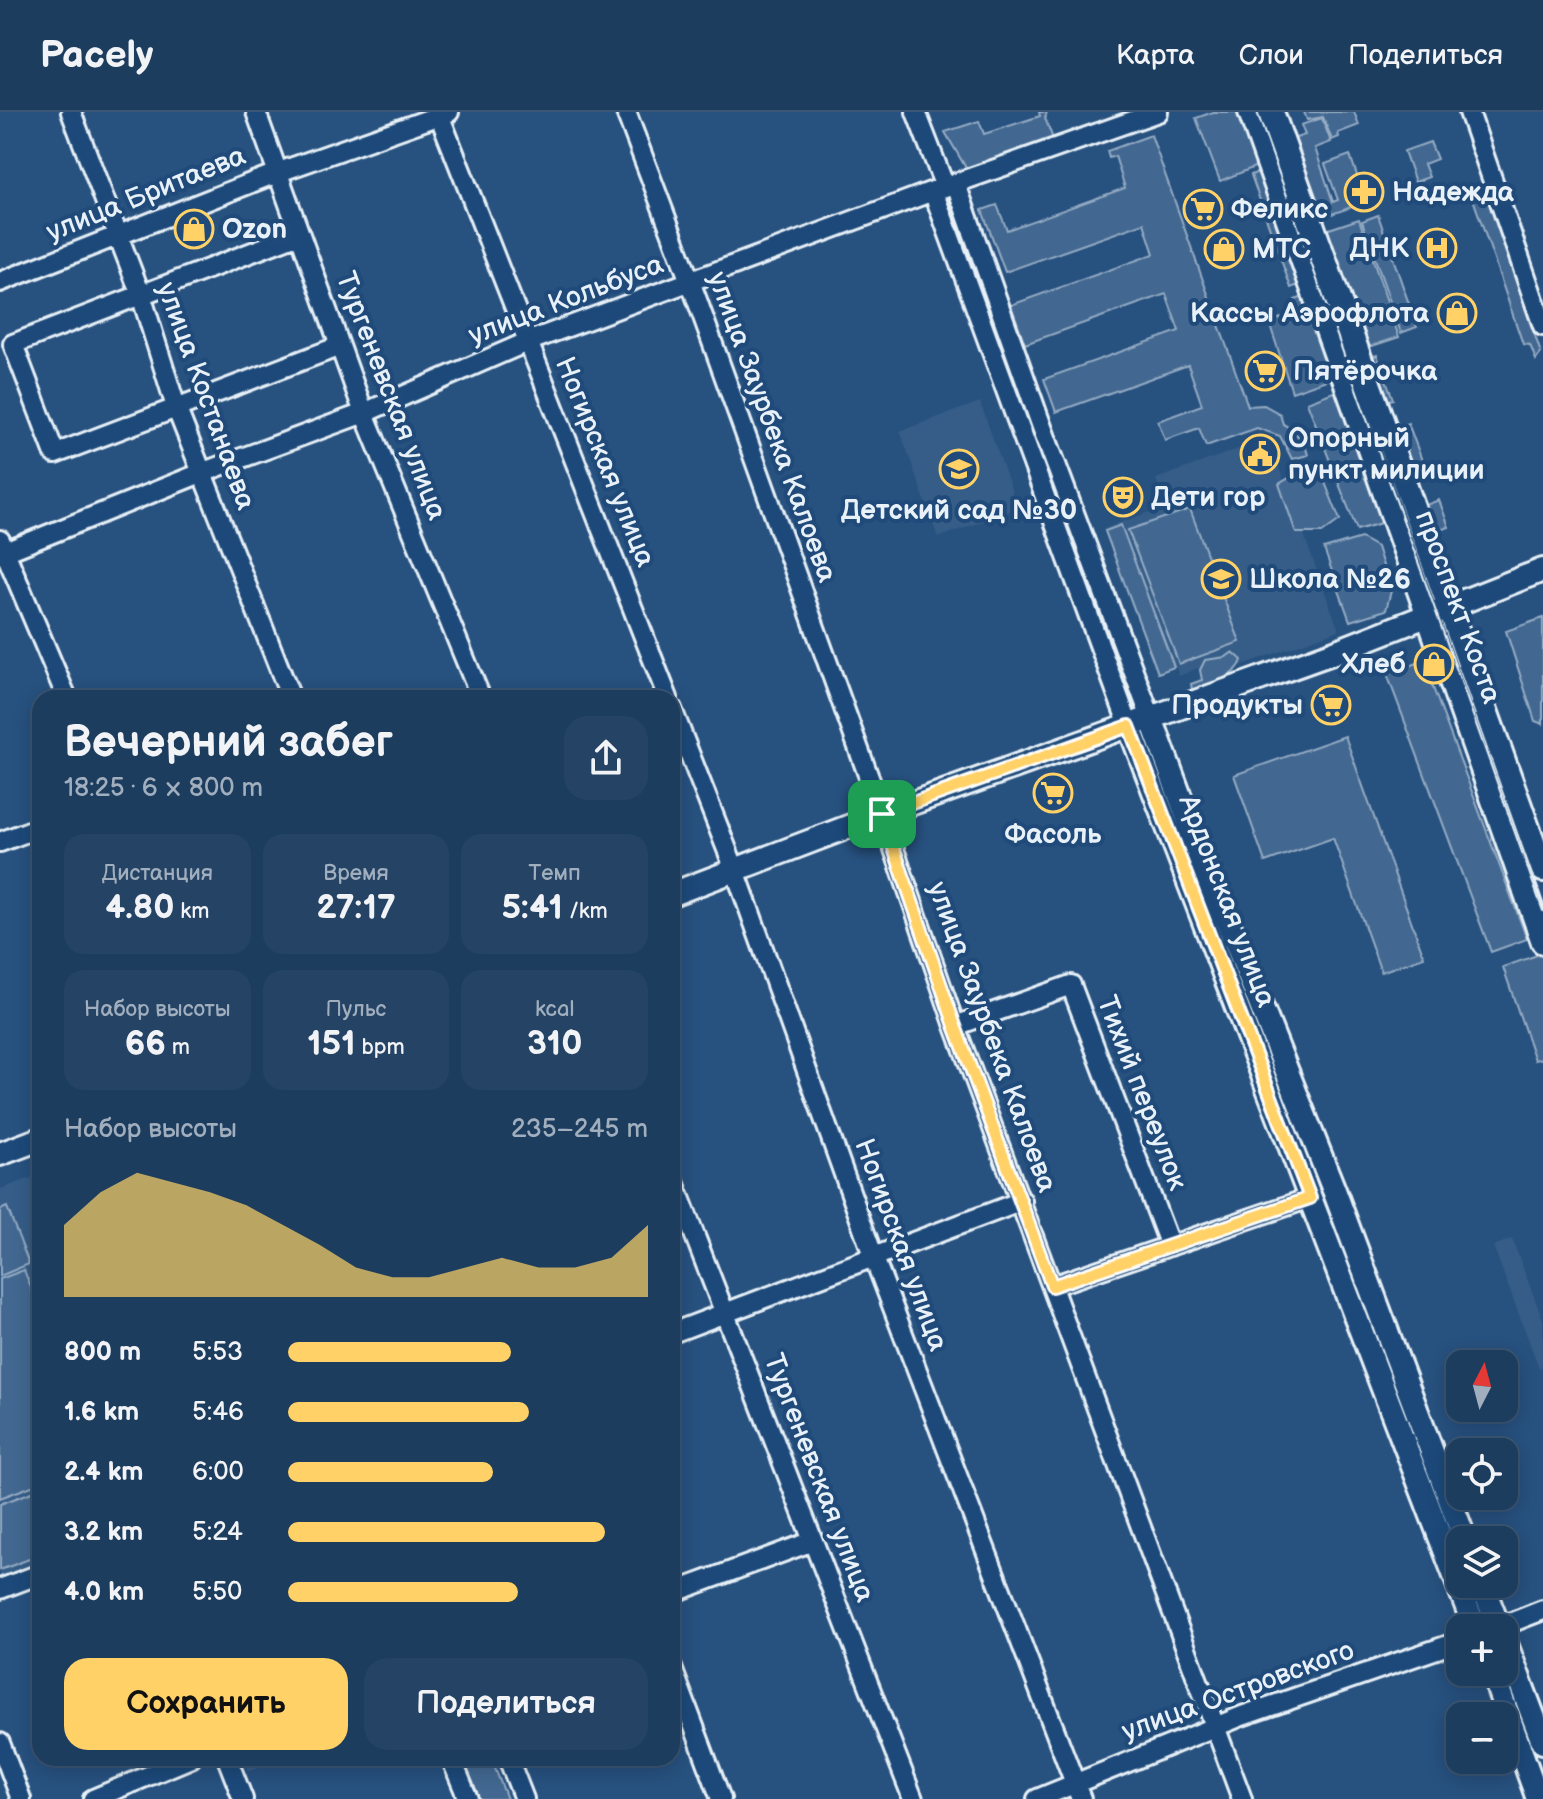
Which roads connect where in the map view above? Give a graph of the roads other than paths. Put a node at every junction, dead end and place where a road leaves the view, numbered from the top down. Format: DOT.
graph roads {
  1 [pos="71,112"];
  2 [pos="256,112"];
  3 [pos="626,112"];
  4 [pos="916,112"];
  5 [pos="1158,112"];
  6 [pos="1250,112"];
  7 [pos="1272,112"];
  8 [pos="1469,112"];
  9 [pos="442,113"];
  10 [pos="279,172"];
  11 [pos="944,187"];
  12 [pos="299,234"];
  13 [pos="117,235"];
  14 [pos="0,282"];
  15 [pos="690,282"];
  16 [pos="141,295"];
  17 [pos="1543,326"];
  18 [pos="527,342"];
  19 [pos="340,346"];
  20 [pos="176,407"];
  21 [pos="364,413"];
  22 [pos="201,473"];
  23 [pos="2,549"];
  24 [pos="1543,570"];
  25 [pos="1450,606"];
  26 [pos="1428,616"];
  27 [pos="64,690"];
  28 [pos="288,690"];
  29 [pos="478,690"];
  30 [pos="665,690"];
  31 [pos="1151,718"];
  32 [pos="1129,726"];
  33 [pos="680,729"];
  34 [pos="882,814"];
  35 [pos="32,830"];
  36 [pos="0,842"];
  37 [pos="735,870"];
  38 [pos="1543,870"];
  39 [pos="680,891"];
  40 [pos="1543,942"];
  41 [pos="955,1026"];
  42 [pos="32,1142"];
  43 [pos="0,1154"];
  44 [pos="680,1198"];
  45 [pos="1310,1198"];
  46 [pos="1022,1201"];
  47 [pos="1170,1246"];
  48 [pos="874,1258"];
  49 [pos="1052,1286"];
  50 [pos="725,1313"];
  51 [pos="680,1330"];
  52 [pos="1460,1526"];
  53 [pos="813,1541"];
  54 [pos="32,1577"];
  55 [pos="0,1589"];
  56 [pos="680,1590"];
  57 [pos="1543,1610"];
  58 [pos="1470,1614"];
  59 [pos="1518,1620"];
  60 [pos="1446,1646"];
  61 [pos="1518,1676"];
  62 [pos="1497,1686"];
  63 [pos="680,1689"];
  64 [pos="1217,1726"];
  65 [pos="1543,1742"];
  66 [pos="0,1743"];
  67 [pos="172,1766"];
  68 [pos="230,1766"];
  69 [pos="454,1766"];
  70 [pos="511,1766"];
  71 [pos="1078,1791"];
  72 [pos="21,1799"];
  73 [pos="93,1799"];
  74 [pos="243,1799"];
  75 [pos="468,1799"];
  76 [pos="524,1799"];
  77 [pos="721,1799"];
  78 [pos="913,1799"];
  79 [pos="1037,1799"];
  80 [pos="1242,1799"];
  81 [pos="1538,1799"];
  1 -- 13 [label="street, улица Костанаева"];
  2 -- 10 [label="street, Тургеневская улица"];
  3 -- 15 [label="street, улица Заурбека Калоева"];
  4 -- 11 [label="street, Ардонская улица"];
  5 -- 11 [label="street, улица Кольбуса"];
  6 -- 26 [label="main road, проспект Коста"];
  7 -- 25 [label="main road, проспект Коста"];
  8 -- 17 [label="street"];
  9 -- 10 [label="street, улица Бритаева"];
  9 -- 18 [label="street, Ногирская улица"];
  10 -- 12 [label="street, Тургеневская улица"];
  10 -- 13 [label="street, улица Бритаева"];
  11 -- 15 [label="street, улица Кольбуса"];
  11 -- 31 [label="street, Ардонская улица"];
  11 -- 32 [label="street, Ардонская улица"];
  12 -- 16 [label="street"];
  12 -- 19 [label="street, Тургеневская улица"];
  13 -- 14 [label="street, улица Бритаева"];
  13 -- 16 [label="street, улица Костанаева"];
  15 -- 18 [label="street, улица Кольбуса"];
  15 -- 34 [label="street, улица Заурбека Калоева"];
  16 -- 20 [label="street, улица Костанаева"];
  16 -- 20 [label="street"];
  18 -- 21 [label="street, улица Кольбуса"];
  18 -- 30 [label="street, Ногирская улица"];
  19 -- 20 [label="street"];
  19 -- 21 [label="street, Тургеневская улица"];
  20 -- 22 [label="street, улица Костанаева"];
  21 -- 22 [label="street, улица Кольбуса"];
  21 -- 29 [label="street, Тургеневская улица"];
  22 -- 23 [label="street, улица Кольбуса"];
  22 -- 28 [label="street, улица Костанаева"];
  23 -- 27 [label="street"];
  24 -- 25 [label="main road"];
  25 -- 26 [label="main road"];
  25 -- 38 [label="main road, проспект Коста"];
  26 -- 31 [label="main road"];
  26 -- 40 [label="main road, проспект Коста"];
  31 -- 32 [label="main road"];
  31 -- 52 [label="main road, Ардонская улица"];
  32 -- 34 [label="main road"];
  32 -- 45 [label="main road, Ардонская улица"];
  33 -- 37 [label="street, Ногирская улица"];
  34 -- 37 [label="main road"];
  34 -- 41 [label="street, улица Заурбека Калоева"];
  35 -- 36 [label="street"];
  37 -- 39 [label="main road"];
  37 -- 48 [label="street, Ногирская улица"];
  41 -- 46 [label="street, улица Заурбека Калоева"];
  41 -- 47 [label="street, Тихий переулок"];
  42 -- 43 [label="main road"];
  44 -- 50 [label="street, Тургеневская улица"];
  45 -- 47 [label="street"];
  45 -- 58 [label="main road, Ардонская улица"];
  46 -- 48 [label="street"];
  46 -- 49 [label="street, улица Заурбека Калоева"];
  47 -- 49 [label="street"];
  48 -- 50 [label="street"];
  48 -- 71 [label="street, Ногирская улица"];
  49 -- 64 [label="street, улица Заурбека Калоева"];
  50 -- 51 [label="street"];
  50 -- 53 [label="street, Тургеневская улица"];
  53 -- 56 [label="street"];
  53 -- 78 [label="street, Тургеневская улица"];
  54 -- 55 [label="street"];
  57 -- 59 [label="street"];
  60 -- 64 [label="street, улица Островского"];
  61 -- 65 [label="main road"];
  62 -- 81 [label="main road"];
  63 -- 77 [label="street"];
  64 -- 71 [label="street, улица Островского"];
  64 -- 80 [label="street, улица Заурбека Калоева"];
  66 -- 72 [label="street"];
  67 -- 73 [label="street"];
  68 -- 74 [label="street"];
  69 -- 75 [label="street"];
  70 -- 76 [label="street"];
  71 -- 79 [label="street, улица Островского"];
}
